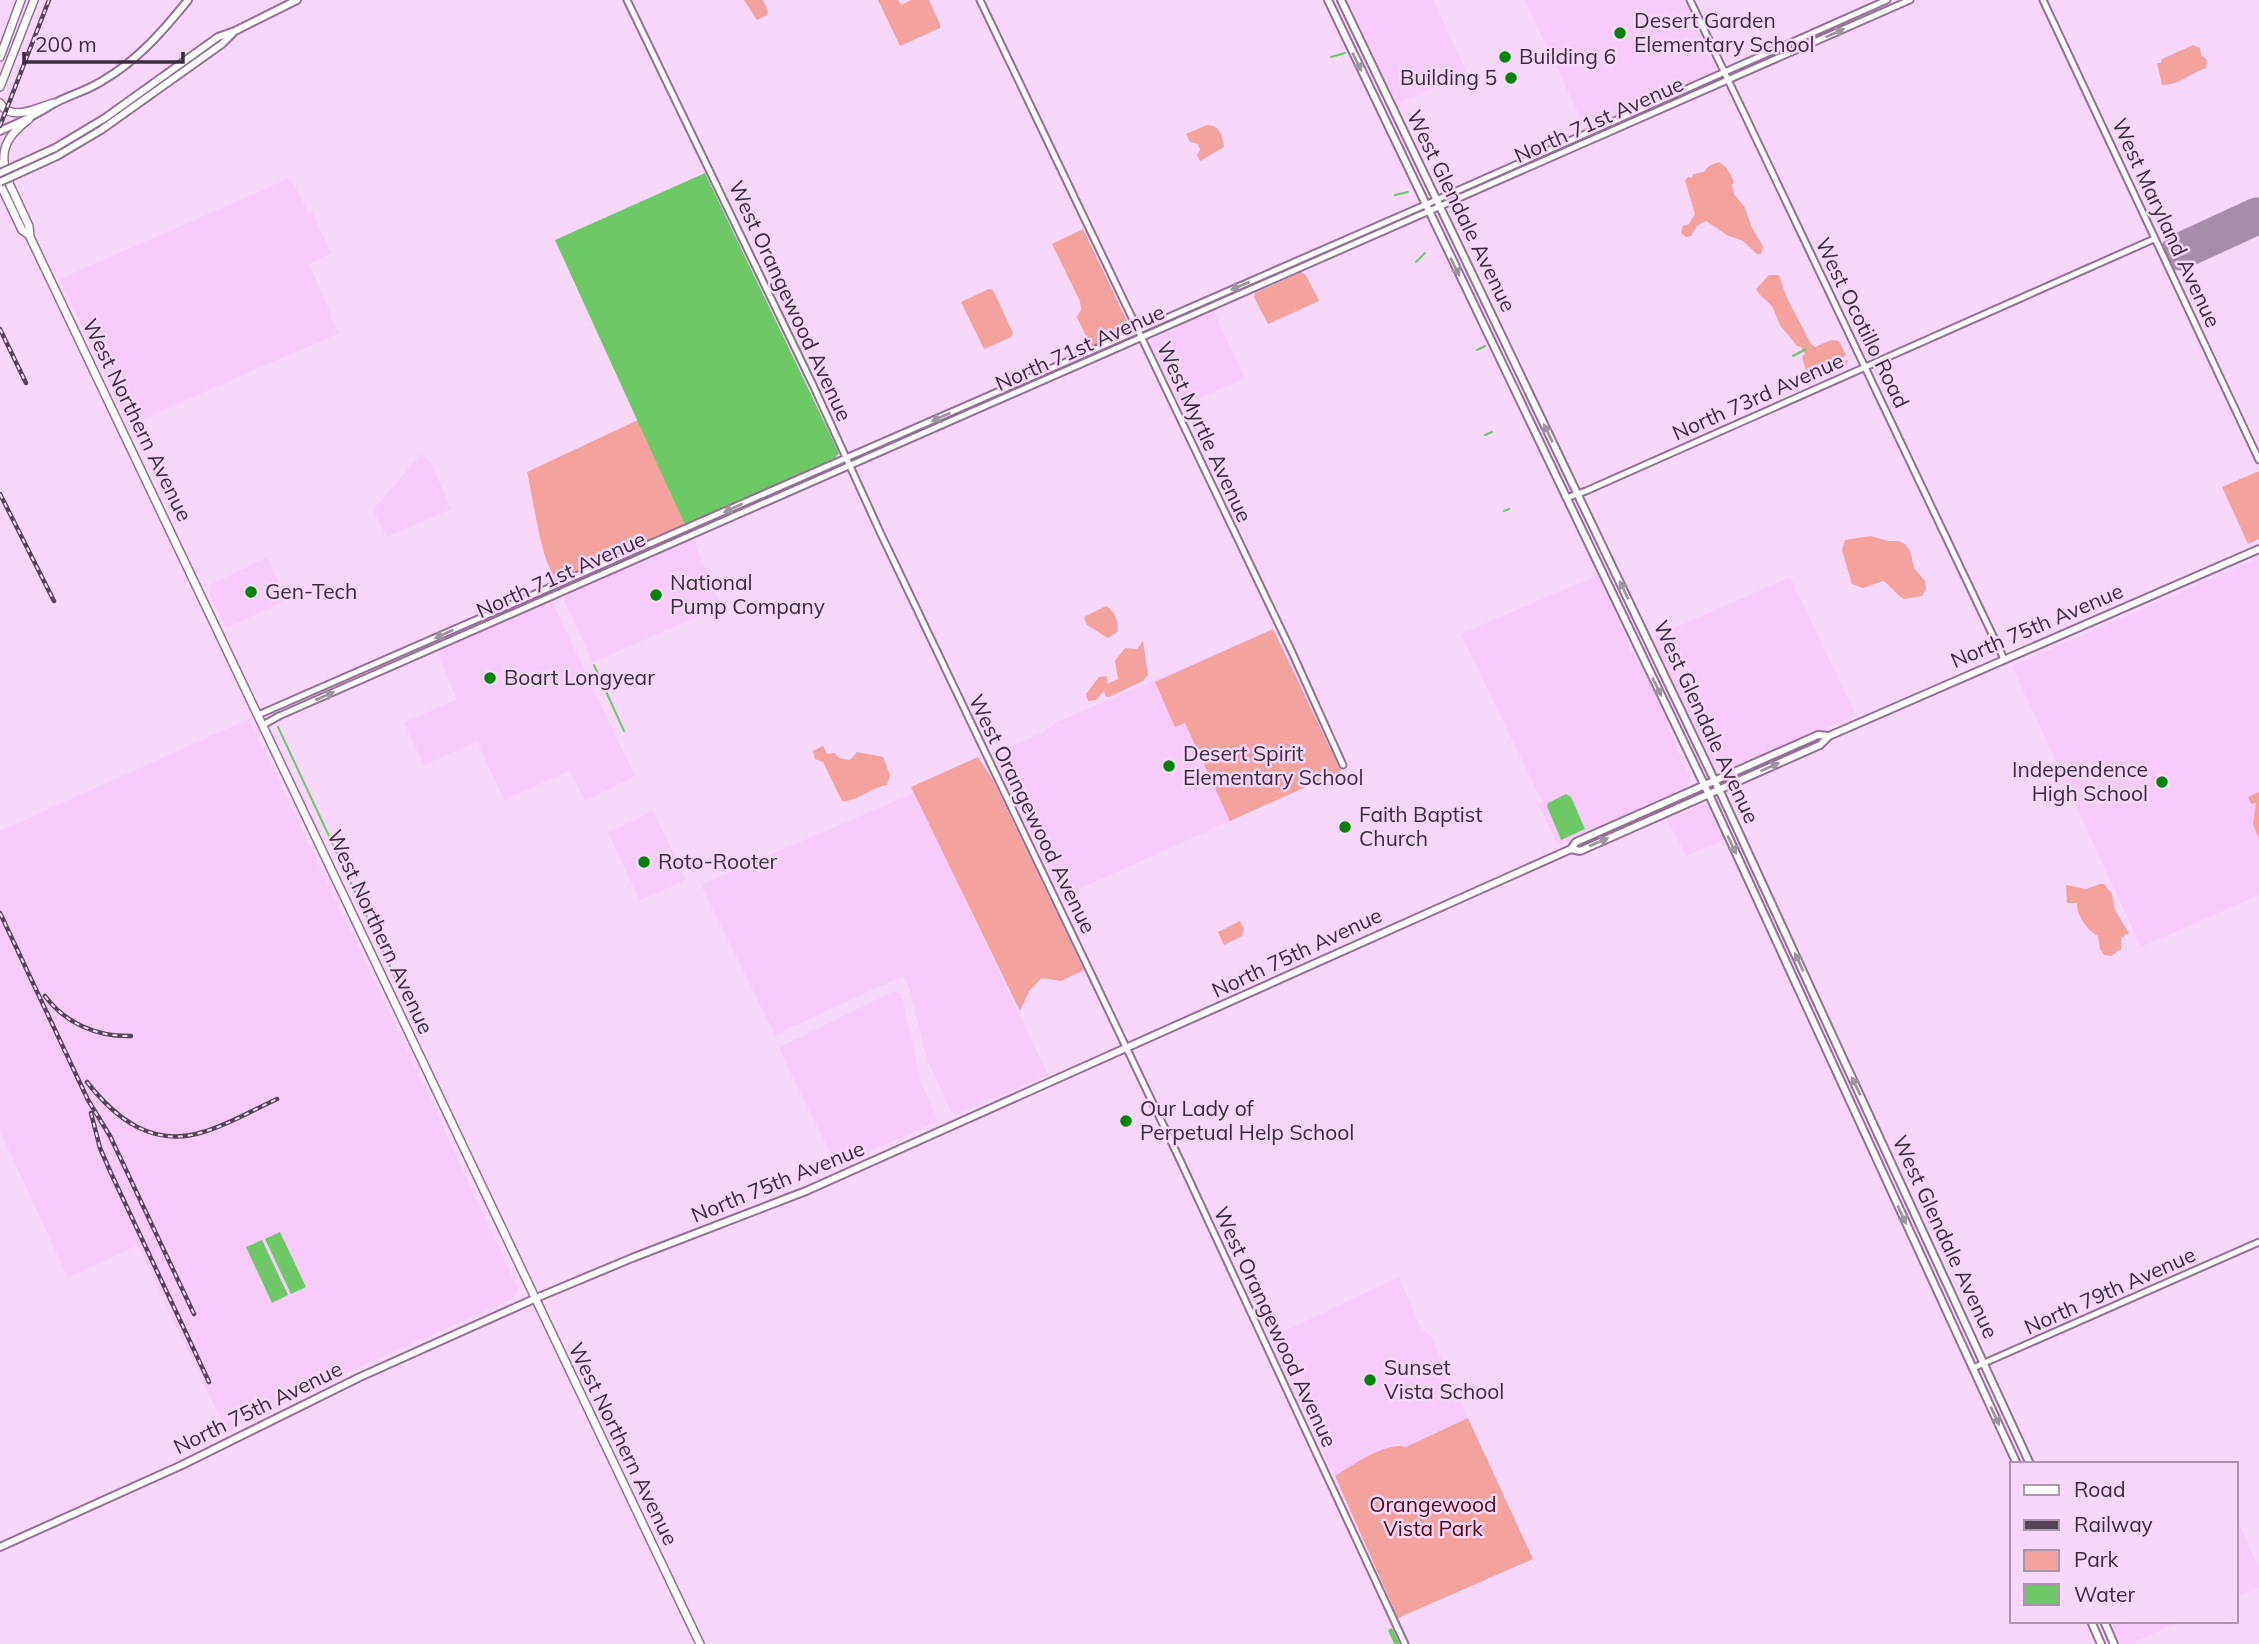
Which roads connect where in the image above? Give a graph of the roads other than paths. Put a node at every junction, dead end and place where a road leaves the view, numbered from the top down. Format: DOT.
graph roads {
  1 [pos="22,0"];
  2 [pos="34,0"];
  3 [pos="188,0"];
  4 [pos="297,0"];
  5 [pos="627,0"];
  6 [pos="980,0"];
  7 [pos="1328,0"];
  8 [pos="1341,0"];
  9 [pos="1690,0"];
  10 [pos="1887,0"];
  11 [pos="1910,0"];
  12 [pos="2043,0"];
  13 [pos="271,1"];
  14 [pos="276,10"];
  15 [pos="0,57"];
  16 [pos="1724,72"];
  17 [pos="1728,80"];
  18 [pos="0,88"];
  19 [pos="0,103"];
  20 [pos="54,103"];
  21 [pos="29,119"];
  22 [pos="0,131"];
  23 [pos="56,152"];
  24 [pos="0,164"];
  25 [pos="0,173"];
  26 [pos="0,183"];
  27 [pos="10,185"];
  28 [pos="1436,200"];
  29 [pos="1440,208"];
  30 [pos="1427,209"];
  31 [pos="29,235"];
  32 [pos="2154,239"];
  33 [pos="1138,330"];
  34 [pos="1142,338"];
  35 [pos="1865,366"];
  36 [pos="981,399"];
  37 [pos="985,407"];
  38 [pos="847,458"];
  39 [pos="2259,460"];
  40 [pos="850,465"];
  41 [pos="1578,495"];
  42 [pos="1566,498"];
  43 [pos="2259,549"];
  44 [pos="618,558"];
  45 [pos="621,566"];
  46 [pos="501,609"];
  47 [pos="505,617"];
  48 [pos="2004,659"];
  49 [pos="258,715"];
  50 [pos="263,725"];
  51 [pos="1829,736"];
  52 [pos="1343,765"];
  53 [pos="1715,781"];
  54 [pos="1704,785"];
  55 [pos="1719,790"];
  56 [pos="1709,794"];
  57 [pos="1571,849"];
  58 [pos="1127,1049"];
  59 [pos="2259,1242"];
  60 [pos="534,1299"];
  61 [pos="1984,1363"];
  62 [pos="1973,1368"];
  63 [pos="2016,1462"];
  64 [pos="2029,1462"];
  65 [pos="0,1547"];
  66 [pos="2092,1623"];
  67 [pos="2105,1623"];
  68 [pos="700,1644"];
  69 [pos="1405,1644"];
  70 [pos="2101,1644"];
  71 [pos="2114,1644"];
  1 -- 15 [label="main road"];
  2 -- 18 [label="main road"];
  3 -- 20 [label="main road"];
  4 -- 14 [label="main road"];
  5 -- 38 [label="street, West Orangewood Avenue"];
  6 -- 33 [label="street, West Myrtle Avenue"];
  7 -- 30 [label="main road, West Glendale Avenue, one-way"];
  8 -- 28 [label="main road, West Glendale Avenue"];
  9 -- 16 [label="street, West Ocotillo Road"];
  10 -- 16 [label="street, North 71st Avenue"];
  17 -- 11 [label="street, North 71st Avenue, one-way"];
  12 -- 32 [label="street, West Maryland Avenue"];
  13 -- 14 [label="main road"];
  14 -- 23 [label="main road"];
  16 -- 17 [label="street, West Ocotillo Road"];
  16 -- 28 [label="street, North 71st Avenue"];
  17 -- 29 [label="street, North 71st Avenue"];
  17 -- 35 [label="street, West Ocotillo Road"];
  19 -- 20 [label="main road"];
  20 -- 21 [label="main road"];
  21 -- 22 [label="main road"];
  21 -- 27 [label="main road"];
  23 -- 25 [label="main road, bridge"];
  23 -- 26 [label="main road, bridge"];
  24 -- 27 [label="main road, West Northern Avenue"];
  26 -- 31 [label="main road, West Northern Avenue"];
  27 -- 31 [label="main road, West Northern Avenue"];
  28 -- 29 [label="main road, West Glendale Avenue"];
  28 -- 30 [label="street, North 71st Avenue"];
  29 -- 30 [label="street, North 71st Avenue"];
  41 -- 29 [label="main road, West Glendale Avenue, one-way"];
  30 -- 33 [label="street, North 71st Avenue, one-way"];
  30 -- 34 [label="street, North 71st Avenue"];
  30 -- 42 [label="main road, West Glendale Avenue, one-way"];
  31 -- 49 [label="main road, West Northern Avenue"];
  32 -- 35 [label="street, North 73rd Avenue"];
  32 -- 39 [label="street, West Maryland Avenue"];
  33 -- 34 [label="street, West Myrtle Avenue"];
  33 -- 36 [label="street, North 71st Avenue"];
  34 -- 37 [label="street, North 71st Avenue"];
  34 -- 52 [label="street, West Myrtle Avenue"];
  35 -- 41 [label="street, North 73rd Avenue"];
  35 -- 48 [label="street, West Ocotillo Road"];
  36 -- 37 [label="street"];
  36 -- 38 [label="street, North 71st Avenue, one-way"];
  37 -- 40 [label="street, North 71st Avenue"];
  38 -- 40 [label="street, West Orangewood Avenue"];
  38 -- 44 [label="street, North 71st Avenue, one-way"];
  40 -- 45 [label="street, North 71st Avenue"];
  40 -- 58 [label="street, West Orangewood Avenue"];
  41 -- 42 [label="street, North 73rd Avenue"];
  53 -- 41 [label="main road, West Glendale Avenue, one-way"];
  42 -- 54 [label="main road, West Glendale Avenue, one-way"];
  43 -- 48 [label="main road, North 75th Avenue"];
  44 -- 45 [label="street"];
  44 -- 46 [label="street, North 71st Avenue"];
  45 -- 47 [label="street, North 71st Avenue"];
  46 -- 47 [label="street"];
  46 -- 49 [label="street, North 71st Avenue, one-way"];
  50 -- 47 [label="street, North 71st Avenue, one-way"];
  48 -- 51 [label="main road, North 75th Avenue"];
  49 -- 50 [label="main road, West Northern Avenue"];
  50 -- 60 [label="main road, West Northern Avenue"];
  51 -- 53 [label="main road, North 75th Avenue"];
  55 -- 51 [label="main road, North 75th Avenue, one-way"];
  53 -- 54 [label="main road, North 75th Avenue"];
  53 -- 55 [label="main road, West Glendale Avenue"];
  54 -- 56 [label="main road, West Glendale Avenue"];
  54 -- 57 [label="main road, North 75th Avenue"];
  55 -- 56 [label="main road, North 75th Avenue"];
  61 -- 55 [label="main road, West Glendale Avenue, one-way"];
  57 -- 56 [label="main road, North 75th Avenue, one-way"];
  56 -- 62 [label="main road, West Glendale Avenue, one-way"];
  57 -- 58 [label="main road, North 75th Avenue"];
  58 -- 60 [label="main road, North 75th Avenue"];
  58 -- 69 [label="street, West Orangewood Avenue"];
  59 -- 61 [label="street, North 79th Avenue"];
  60 -- 65 [label="main road, North 75th Avenue"];
  60 -- 68 [label="main road, West Northern Avenue"];
  61 -- 62 [label="street, North 79th Avenue"];
  61 -- 64 [label="main road, West Glendale Avenue"];
  62 -- 63 [label="main road, West Glendale Avenue, one-way"];
  66 -- 70 [label="main road"];
  67 -- 71 [label="main road"];
}
